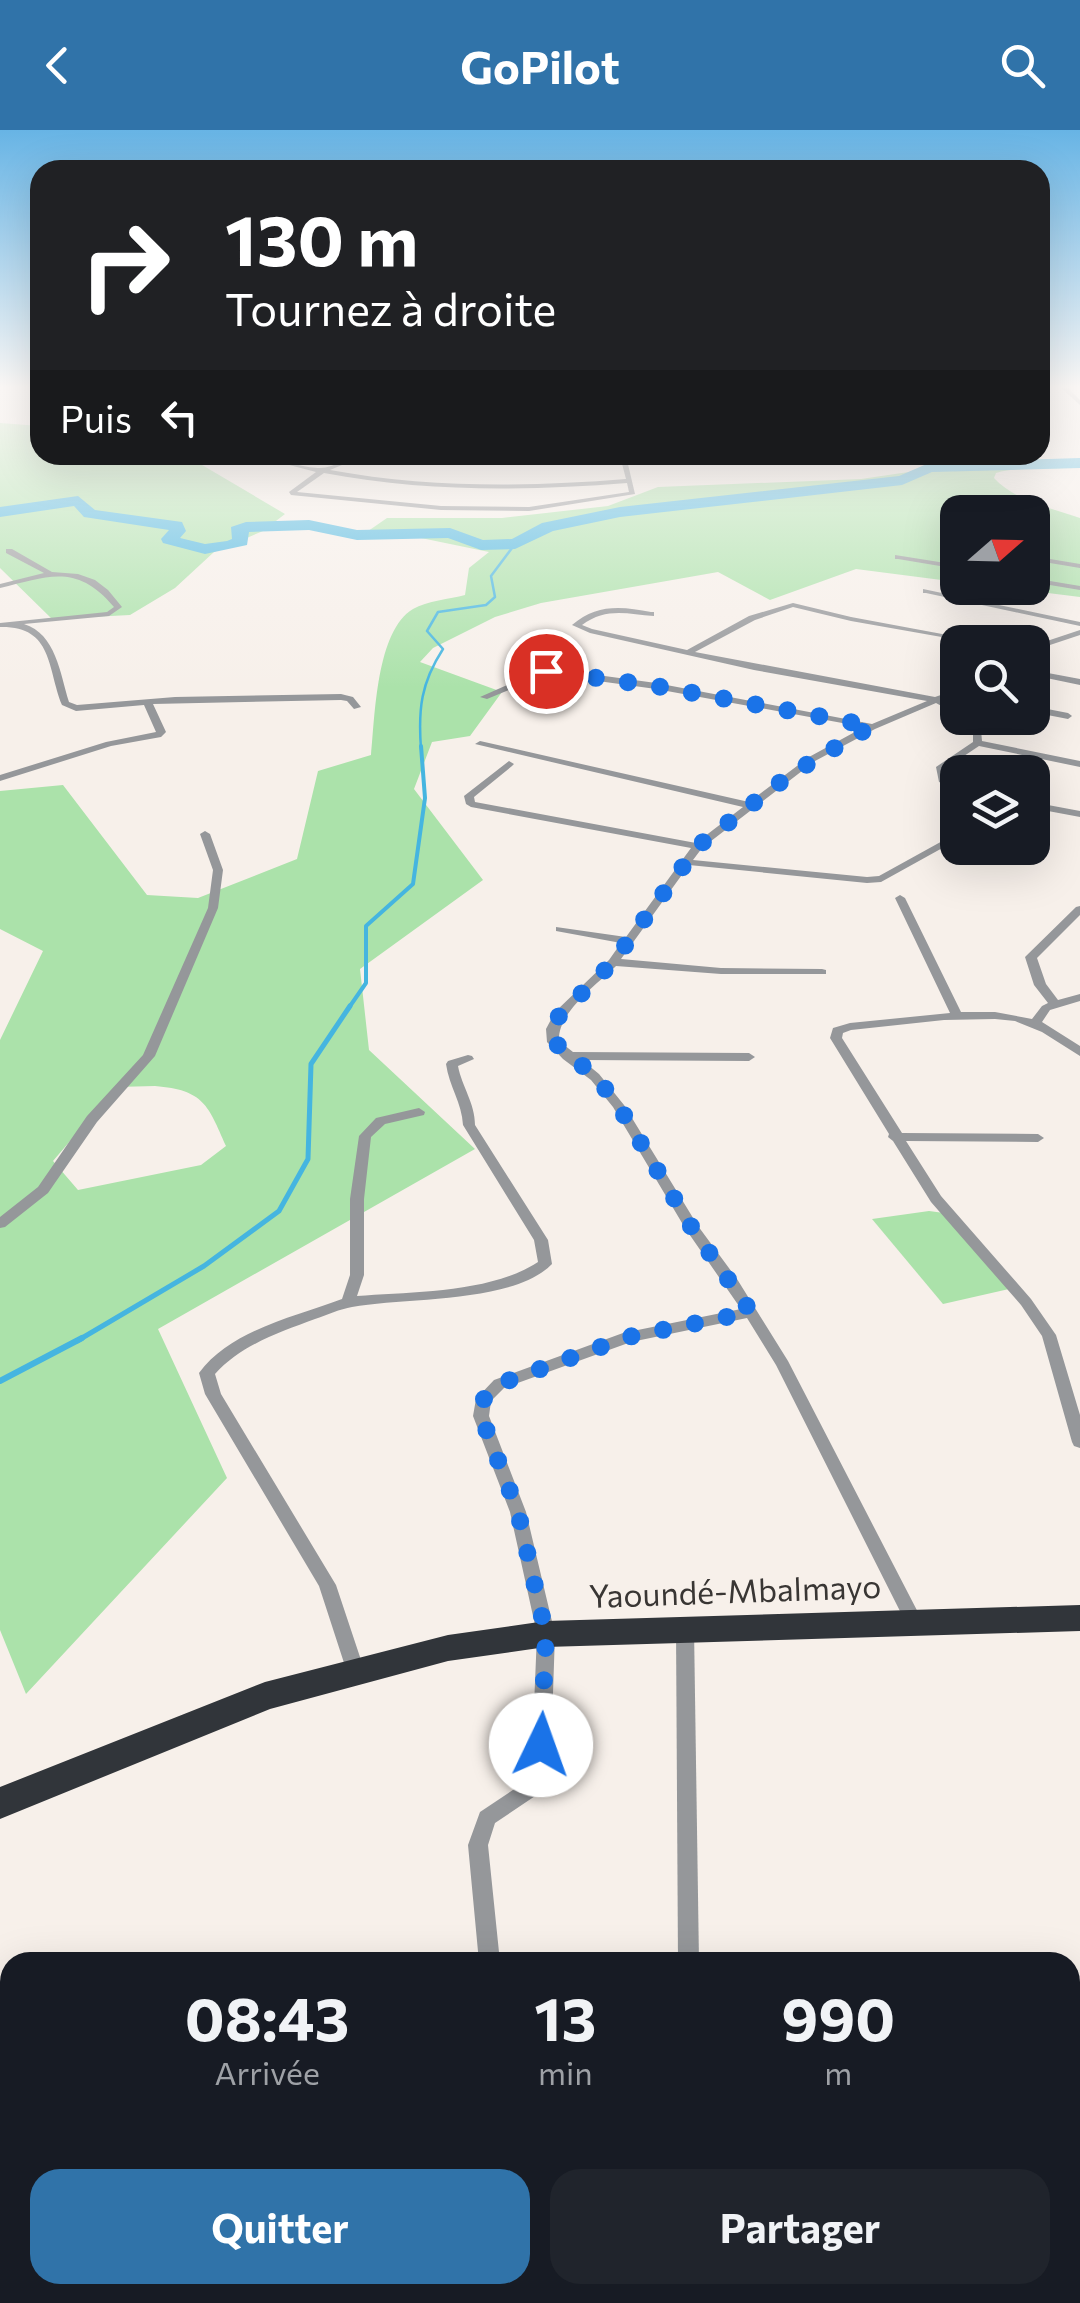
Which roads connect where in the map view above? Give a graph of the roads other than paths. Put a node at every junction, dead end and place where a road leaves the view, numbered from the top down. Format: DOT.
graph roads {
  1 [pos="302,485"];
  2 [pos="470,485"];
  3 [pos="628,485"];
  4 [pos="458,508"];
  5 [pos="9,551"];
  6 [pos="898,557"];
  7 [pos="1050,561"];
  8 [pos="940,564"];
  9 [pos="1080,566"];
  10 [pos="50,574"];
  11 [pos="1050,583"];
  12 [pos="0,586"];
  13 [pos="1080,588"];
  14 [pos="926,591"];
  15 [pos="650,614"];
  16 [pos="16,622"];
  17 [pos="1080,624"];
  18 [pos="0,625"];
  19 [pos="1080,632"];
  20 [pos="940,635"];
  21 [pos="1050,643"];
  22 [pos="690,652"];
  23 [pos="1050,676"];
  24 [pos="1080,682"];
  25 [pos="484,697"];
  26 [pos="940,699"];
  27 [pos="936,700"];
  28 [pos="940,702"];
  29 [pos="148,704"];
  30 [pos="357,708"];
  31 [pos="1050,712"];
  32 [pos="1068,716"];
  33 [pos="872,726"];
  34 [pos="977,735"];
  35 [pos="976,743"];
  36 [pos="480,744"];
  37 [pos="959,755"];
  38 [pos="508,764"];
  39 [pos="1080,764"];
  40 [pos="0,778"];
  41 [pos="749,805"];
  42 [pos="1050,808"];
  43 [pos="1080,814"];
  44 [pos="206,834"];
  45 [pos="698,846"];
  46 [pos="940,847"];
  47 [pos="687,862"];
  48 [pos="900,898"];
  49 [pos="1080,910"];
  50 [pos="560,929"];
  51 [pos="629,941"];
  52 [pos="613,962"];
  53 [pos="822,972"];
  54 [pos="1080,997"];
  55 [pos="1055,1004"];
  56 [pos="958,1018"];
  57 [pos="1035,1023"];
  58 [pos="1080,1052"];
  59 [pos="566,1056"];
  60 [pos="749,1057"];
  61 [pos="468,1059"];
  62 [pos="419,1112"];
  63 [pos="894,1137"];
  64 [pos="1038,1138"];
  65 [pos="0,1224"];
  66 [pos="348,1302"];
  67 [pos="751,1312"];
  68 [pos="1080,1442"];
  69 [pos="1080,1618"];
  70 [pos="914,1622"];
  71 [pos="684,1628"];
  72 [pos="546,1634"];
  73 [pos="355,1669"];
  74 [pos="0,1804"];
  75 [pos="488,1952"];
  76 [pos="690,1952"];
  1 -- 4 [label="street"];
  2 -- 4 [label="street"];
  3 -- 4 [label="street"];
  5 -- 10 [label="street"];
  6 -- 8 [label="street"];
  7 -- 9 [label="street"];
  10 -- 12 [label="street"];
  10 -- 16 [label="street"];
  11 -- 13 [label="street"];
  14 -- 17 [label="street"];
  15 -- 22 [label="street"];
  16 -- 18 [label="street"];
  16 -- 29 [label="street"];
  19 -- 21 [label="street"];
  20 -- 22 [label="street"];
  22 -- 27 [label="street"];
  23 -- 24 [label="street"];
  25 -- 33 [label="street"];
  26 -- 27 [label="street"];
  27 -- 28 [label="street"];
  27 -- 33 [label="street"];
  29 -- 30 [label="street"];
  29 -- 40 [label="street"];
  31 -- 32 [label="street"];
  33 -- 41 [label="street"];
  34 -- 35 [label="street"];
  35 -- 37 [label="street"];
  35 -- 39 [label="street"];
  36 -- 41 [label="street"];
  38 -- 45 [label="street"];
  41 -- 45 [label="street"];
  42 -- 43 [label="street"];
  44 -- 65 [label="street"];
  45 -- 47 [label="street"];
  46 -- 47 [label="street"];
  47 -- 51 [label="street"];
  48 -- 56 [label="street"];
  49 -- 55 [label="street"];
  50 -- 51 [label="street"];
  51 -- 52 [label="street"];
  52 -- 53 [label="street"];
  52 -- 59 [label="street"];
  54 -- 55 [label="street"];
  55 -- 57 [label="street"];
  56 -- 57 [label="street"];
  56 -- 63 [label="street"];
  57 -- 58 [label="street"];
  59 -- 60 [label="street"];
  59 -- 67 [label="street"];
  61 -- 66 [label="street"];
  62 -- 66 [label="street"];
  63 -- 64 [label="street"];
  63 -- 68 [label="street"];
  66 -- 73 [label="street"];
  67 -- 70 [label="street"];
  67 -- 72 [label="street"];
  69 -- 70 [label="highway, Yaoundé-Mbalmayo"];
  70 -- 71 [label="highway, Yaoundé-Mbalmayo"];
  71 -- 72 [label="highway, Yaoundé-Mbalmayo"];
  71 -- 76 [label="street"];
  72 -- 73 [label="highway, Yaoundé-Mbalmayo"];
  72 -- 75 [label="street"];
  73 -- 74 [label="highway, Yaoundé-Mbalmayo"];
}
